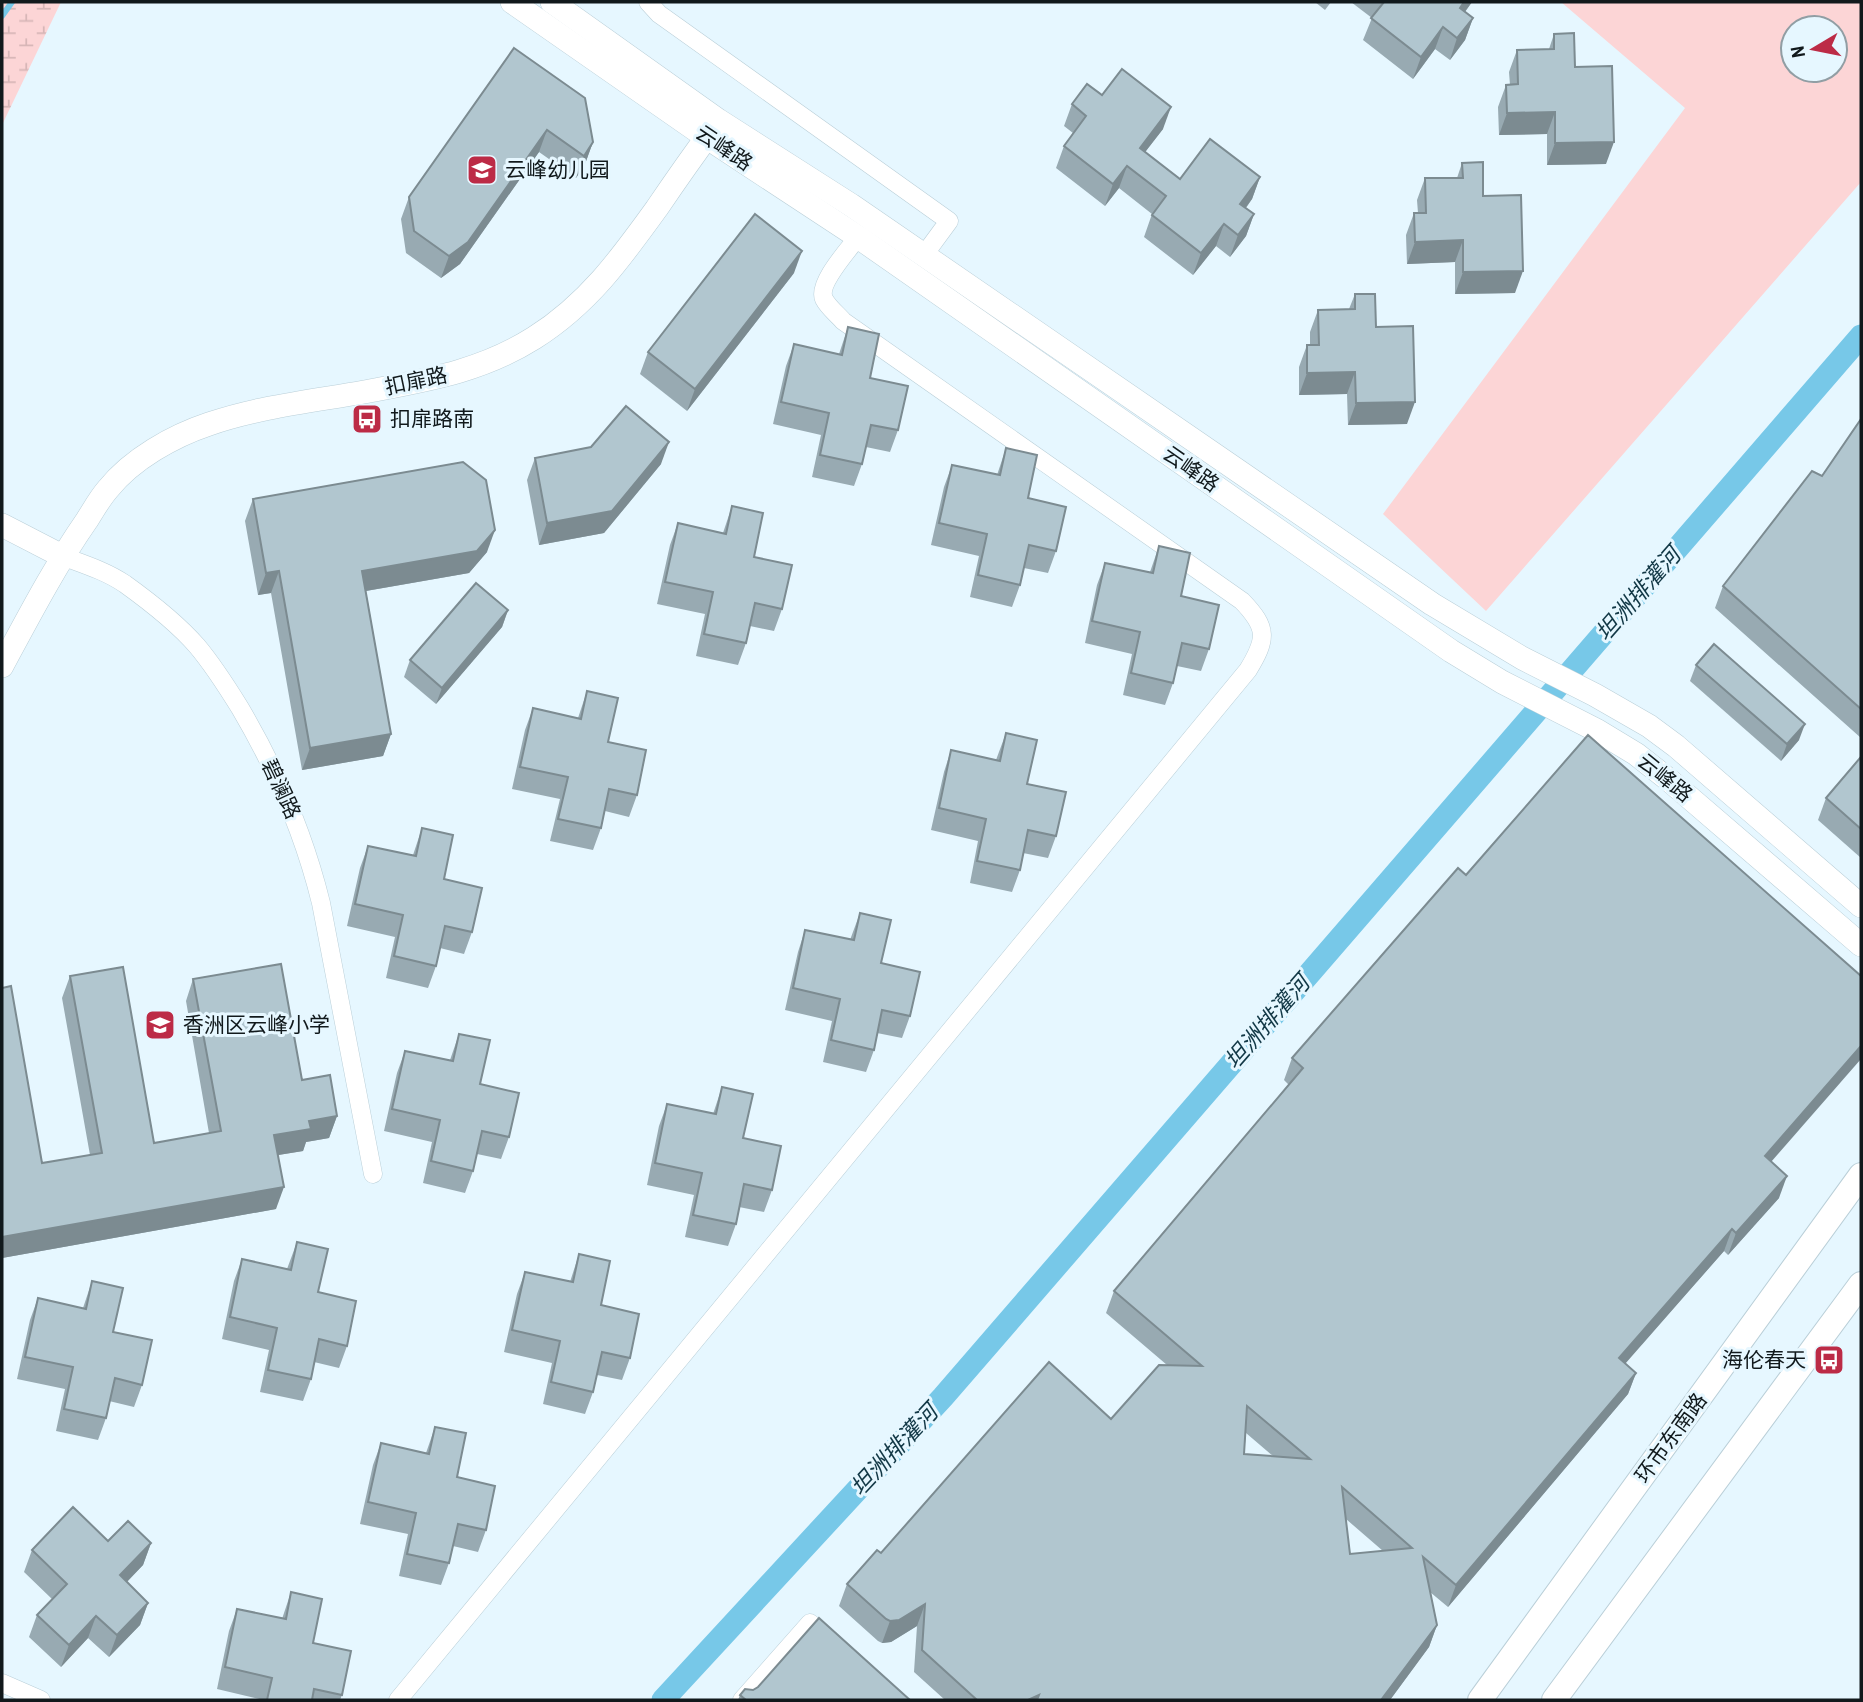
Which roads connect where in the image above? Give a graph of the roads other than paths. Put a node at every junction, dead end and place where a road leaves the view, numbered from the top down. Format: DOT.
graph roads {
  1 [pos="512,2"];
  2 [pos="552,2"];
  3 [pos="648,2"];
  4 [pos="712,129"];
  5 [pos="858,237"];
  6 [pos="924,255"];
  7 [pos="2,525"];
  8 [pos="62,556"];
  9 [pos="2,666"];
  10 [pos="1861,906"];
  11 [pos="1861,945"];
  12 [pos="373,1174"];
  13 [pos="1861,1175"];
  14 [pos="1861,1284"];
  15 [pos="839,1649"];
  16 [pos="2,1684"];
  17 [pos="41,1700"];
  18 [pos="398,1700"];
  19 [pos="741,1700"];
  20 [pos="1480,1700"];
  21 [pos="1554,1700"];
  1 -- 4 [label="street, 云峰路"];
  2 -- 4 [label="street, 云峰路"];
  3 -- 6 [label="street"];
  4 -- 5 [label="street, 云峰路"];
  4 -- 6 [label="street, 云峰路"];
  4 -- 8 [label="street, 扣扉路"];
  5 -- 11 [label="street, 云峰路"];
  5 -- 18 [label="street"];
  6 -- 10 [label="street, 云峰路"];
  7 -- 8 [label="street, 碧澜路"];
  8 -- 9 [label="street, 扣扉路"];
  8 -- 12 [label="street, 碧澜路"];
  13 -- 20 [label="main road, 环市东南路"];
  14 -- 21 [label="main road"];
  15 -- 19 [label="street"];
  16 -- 17 [label="street"];
}
